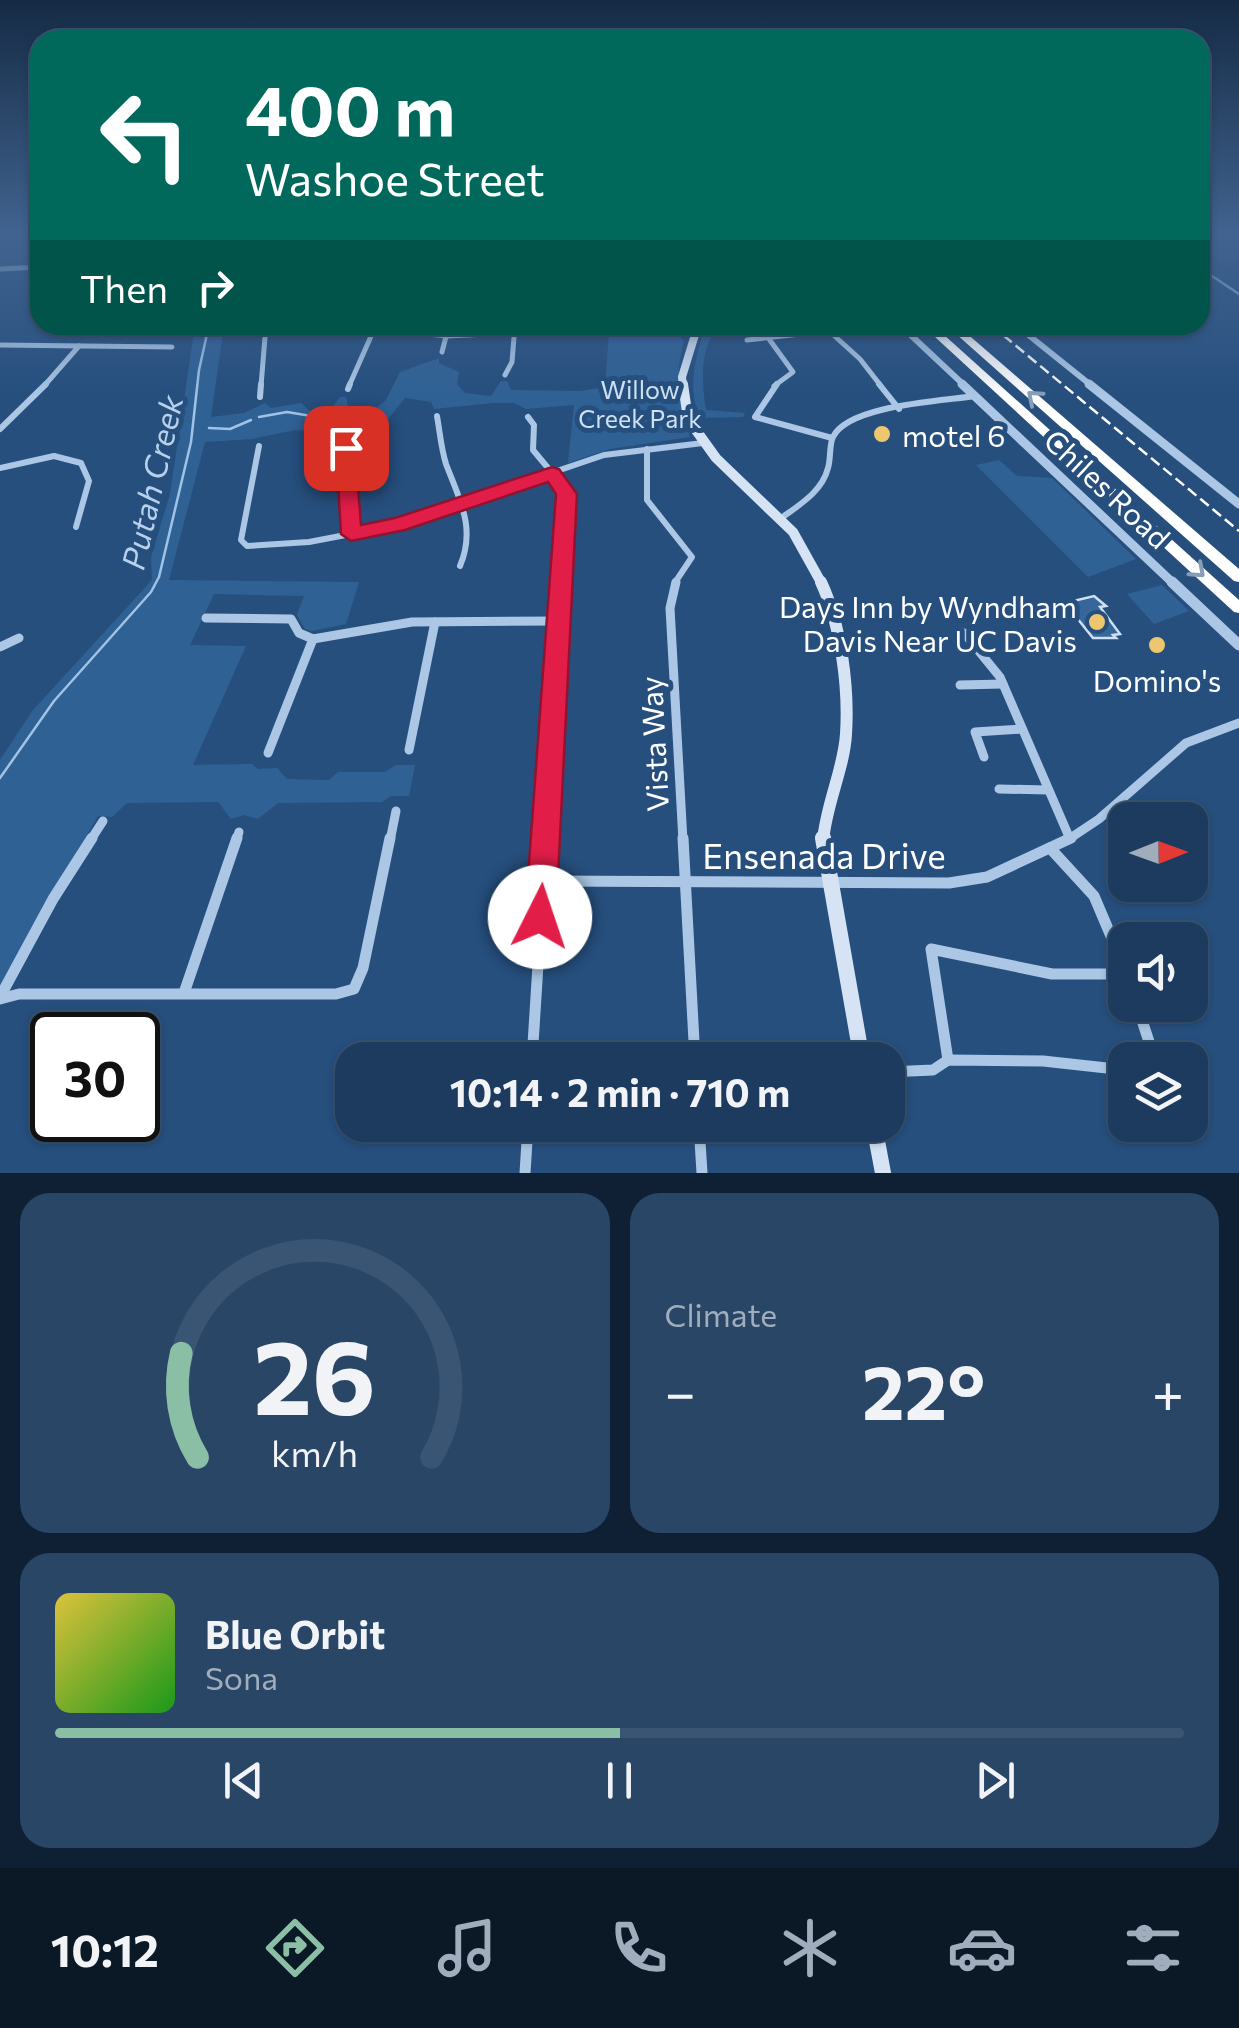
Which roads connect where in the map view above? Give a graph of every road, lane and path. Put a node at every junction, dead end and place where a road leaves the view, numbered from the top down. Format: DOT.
graph roads {
  1 [pos="265,335"];
  2 [pos="372,335"];
  3 [pos="439,335"];
  4 [pos="457,335"];
  5 [pos="514,335"];
  6 [pos="694,335"];
  7 [pos="799,335"];
  8 [pos="835,335"];
  9 [pos="911,335"];
  10 [pos="938,335"];
  11 [pos="963,335"];
  12 [pos="1028,335"];
  13 [pos="447,336"];
  14 [pos="746,340"];
  15 [pos="769,340"];
  16 [pos="0,345"];
  17 [pos="80,346"];
  18 [pos="172,347"];
  19 [pos="442,352"];
  20 [pos="504,375"];
  21 [pos="348,389"];
  22 [pos="975,396"];
  23 [pos="260,397"];
  24 [pos="899,409"];
  25 [pos="437,416"];
  26 [pos="528,416"];
  27 [pos="0,429"];
  28 [pos="832,438"];
  29 [pos="702,441"];
  30 [pos="259,446"];
  31 [pos="346,448"];
  32 [pos="647,449"];
  33 [pos="0,468"];
  34 [pos="552,474"];
  35 [pos="1239,504"];
  36 [pos="463,505"];
  37 [pos="780,519"];
  38 [pos="76,528"];
  39 [pos="351,534"];
  40 [pos="460,566"];
  41 [pos="1239,577"];
  42 [pos="1239,608"];
  43 [pos="206,618"];
  44 [pos="561,621"];
  45 [pos="435,622"];
  46 [pos="964,633"];
  47 [pos="19,638"];
  48 [pos="313,639"];
  49 [pos="1239,645"];
  50 [pos="0,647"];
  51 [pos="1003,684"];
  52 [pos="960,685"];
  53 [pos="1239,723"];
  54 [pos="1022,729"];
  55 [pos="409,750"];
  56 [pos="268,753"];
  57 [pos="984,756"];
  58 [pos="999,790"];
  59 [pos="1048,790"];
  60 [pos="396,811"];
  61 [pos="103,821"];
  62 [pos="239,832"];
  63 [pos="1070,838"];
  64 [pos="1050,848"];
  65 [pos="830,881"];
  66 [pos="542,882"];
  67 [pos="685,882"];
  68 [pos="1108,930"];
  69 [pos="1108,972"];
  70 [pos="184,993"];
  71 [pos="0,998"];
  72 [pos="533,1042"];
  73 [pos="694,1042"];
  74 [pos="859,1042"];
  75 [pos="948,1060"];
  76 [pos="1108,1068"];
  77 [pos="905,1071"];
  78 [pos="527,1142"];
  79 [pos="700,1142"];
  80 [pos="877,1142"];
  81 [pos="525,1173"];
  82 [pos="702,1173"];
  83 [pos="883,1173"];
  1 -- 23 [label="street"];
  2 -- 21 [label="street"];
  3 -- 13 [label="street"];
  4 -- 13 [label="street"];
  5 -- 20 [label="street"];
  6 -- 29 [label="main road"];
  7 -- 15 [label="street"];
  8 -- 24 [label="street"];
  9 -- 22 [label="street, Chiles Road"];
  10 -- 42 [label="highway, one-way"];
  41 -- 11 [label="highway, one-way"];
  12 -- 35 [label="street"];
  13 -- 19 [label="street"];
  14 -- 15 [label="street"];
  15 -- 28 [label="street"];
  16 -- 17 [label="street"];
  17 -- 18 [label="street"];
  17 -- 27 [label="street"];
  22 -- 24 [label="street"];
  22 -- 49 [label="street, Chiles Road"];
  24 -- 28 [label="street"];
  25 -- 36 [label="street"];
  26 -- 34 [label="street"];
  28 -- 37 [label="street"];
  29 -- 32 [label="street"];
  29 -- 37 [label="main road"];
  30 -- 39 [label="street"];
  31 -- 39 [label="street"];
  32 -- 34 [label="street"];
  32 -- 67 [label="street, Vista Way"];
  33 -- 38 [label="street"];
  34 -- 36 [label="street"];
  34 -- 44 [label="street"];
  36 -- 39 [label="street"];
  36 -- 40 [label="street"];
  37 -- 65 [label="main road"];
  43 -- 48 [label="street"];
  44 -- 45 [label="street"];
  44 -- 66 [label="street"];
  45 -- 48 [label="street"];
  45 -- 55 [label="street"];
  46 -- 51 [label="street"];
  47 -- 50 [label="street"];
  48 -- 56 [label="street"];
  51 -- 52 [label="street"];
  51 -- 54 [label="street"];
  53 -- 63 [label="street, Ensenada Drive"];
  54 -- 57 [label="street"];
  54 -- 59 [label="street"];
  58 -- 59 [label="street"];
  59 -- 63 [label="street"];
  60 -- 70 [label="street"];
  61 -- 71 [label="street"];
  62 -- 70 [label="street"];
  63 -- 64 [label="street, Ensenada Drive"];
  64 -- 65 [label="street, Ensenada Drive"];
  64 -- 68 [label="street"];
  65 -- 67 [label="street, Ensenada Drive"];
  65 -- 74 [label="main road"];
  66 -- 67 [label="street, Ensenada Drive"];
  66 -- 72 [label="street"];
  67 -- 73 [label="street, Vista Way"];
  69 -- 75 [label="street"];
  70 -- 71 [label="street"];
  75 -- 76 [label="street"];
  75 -- 77 [label="street"];
  78 -- 81 [label="street"];
  79 -- 82 [label="street"];
  80 -- 83 [label="main road"];
}
